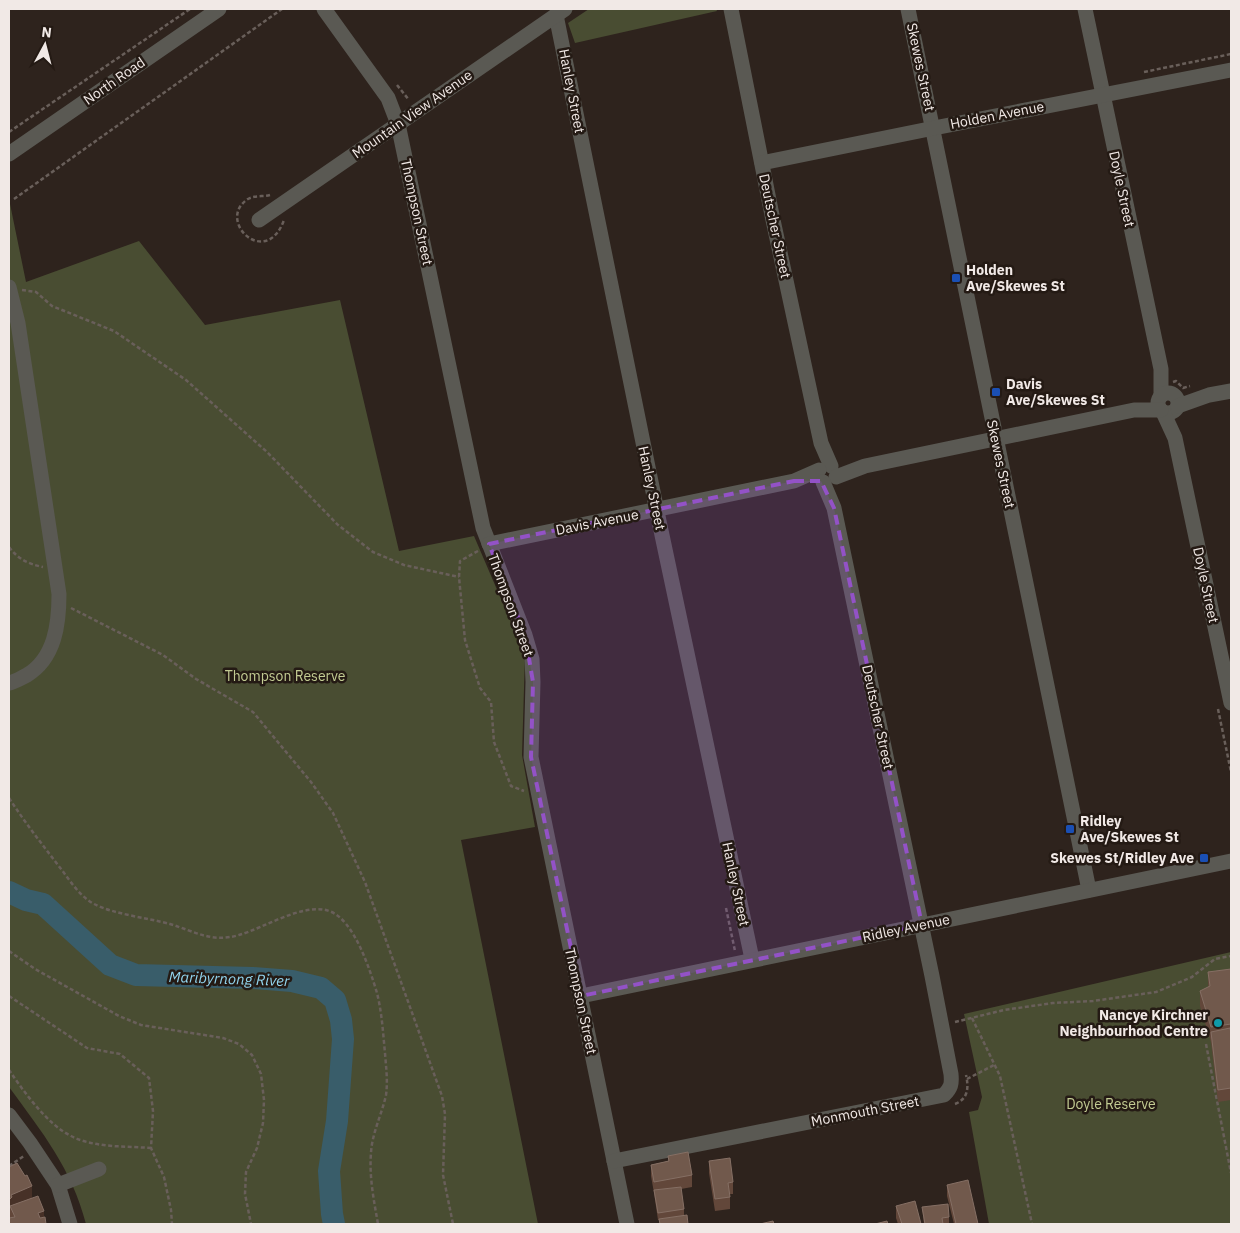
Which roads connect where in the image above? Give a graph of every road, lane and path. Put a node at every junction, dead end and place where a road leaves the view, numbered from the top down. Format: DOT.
graph roads {
  1 [pos="190,9"];
  2 [pos="219,9"];
  3 [pos="282,9"];
  4 [pos="324,9"];
  5 [pos="731,9"];
  6 [pos="908,9"];
  7 [pos="1085,9"];
  8 [pos="561,12"];
  9 [pos="1231,70"];
  10 [pos="1102,95"];
  11 [pos="398,124"];
  12 [pos="934,128"];
  13 [pos="9,132"];
  14 [pos="9,154"];
  15 [pos="762,163"];
  16 [pos="14,199"];
  17 [pos="259,220"];
  18 [pos="9,288"];
  19 [pos="1231,391"];
  20 [pos="1168,403"];
  21 [pos="996,439"];
  22 [pos="828,474"];
  23 [pos="657,509"];
  24 [pos="481,546"];
  25 [pos="9,547"];
  26 [pos="482,559"];
  27 [pos="55,568"];
  28 [pos="459,577"];
  29 [pos="59,601"];
  30 [pos="9,683"];
  31 [pos="1231,703"];
  32 [pos="524,783"];
  33 [pos="9,798"];
  34 [pos="1231,861"];
  35 [pos="1089,890"];
  36 [pos="922,926"];
  37 [pos="9,951"];
  38 [pos="1231,956"];
  39 [pos="752,959"];
  40 [pos="9,996"];
  41 [pos="581,996"];
  42 [pos="972,1018"];
  43 [pos="953,1022"];
  44 [pos="1206,1044"];
  45 [pos="994,1065"];
  46 [pos="9,1070"];
  47 [pos="967,1079"];
  48 [pos="9,1116"];
  49 [pos="151,1148"];
  50 [pos="24,1156"];
  51 [pos="614,1161"];
  52 [pos="9,1166"];
  53 [pos="99,1169"];
  54 [pos="1231,1173"];
  55 [pos="58,1185"];
  56 [pos="70,1224"];
  57 [pos="172,1224"];
  58 [pos="251,1224"];
  59 [pos="378,1224"];
  60 [pos="453,1224"];
  61 [pos="627,1224"];
  62 [pos="1032,1224"];
  1 -- 13 [label="path"];
  2 -- 14 [label="street, North Road"];
  3 -- 16 [label="path"];
  4 -- 11 [label="street, Thompson Street"];
  5 -- 15 [label="street, Deutscher Street"];
  6 -- 12 [label="street, Skewes Street"];
  7 -- 10 [label="street, Doyle Street"];
  8 -- 11 [label="street, Mountain View Avenue"];
  8 -- 23 [label="street, Hanley Street"];
  9 -- 10 [label="street, Holden Avenue"];
  10 -- 12 [label="street, Holden Avenue"];
  10 -- 20 [label="street, Doyle Street"];
  11 -- 17 [label="street, Mountain View Avenue"];
  11 -- 24 [label="street, Thompson Street"];
  12 -- 15 [label="street, Holden Avenue"];
  12 -- 21 [label="street, Skewes Street"];
  15 -- 22 [label="street, Deutscher Street"];
  18 -- 27 [label="street"];
  18 -- 28 [label="path"];
  19 -- 20 [label="street, Davis Avenue"];
  20 -- 21 [label="street, Davis Avenue"];
  20 -- 31 [label="street, Doyle Street"];
  21 -- 22 [label="street, Davis Avenue"];
  21 -- 35 [label="street, Skewes Street"];
  22 -- 23 [label="street, Davis Avenue"];
  22 -- 36 [label="street, Deutscher Street"];
  23 -- 24 [label="street, Davis Avenue"];
  23 -- 39 [label="street, Hanley Street"];
  24 -- 26 [label="path"];
  24 -- 28 [label="path"];
  24 -- 41 [label="street, Thompson Street"];
  25 -- 27 [label="path"];
  27 -- 29 [label="street"];
  28 -- 32 [label="path"];
  29 -- 30 [label="street"];
  29 -- 60 [label="path"];
  33 -- 59 [label="path"];
  34 -- 35 [label="street, Ridley Avenue"];
  35 -- 36 [label="street, Ridley Avenue"];
  36 -- 39 [label="street, Ridley Avenue"];
  36 -- 51 [label="street, Monmouth Street"];
  37 -- 58 [label="path"];
  38 -- 42 [label="path"];
  39 -- 41 [label="street, Ridley Avenue"];
  40 -- 49 [label="path"];
  41 -- 51 [label="street, Thompson Street"];
  42 -- 43 [label="path"];
  42 -- 45 [label="path"];
  44 -- 54 [label="path"];
  45 -- 47 [label="path"];
  45 -- 62 [label="path"];
  46 -- 49 [label="path"];
  48 -- 55 [label="street"];
  49 -- 57 [label="path"];
  50 -- 52 [label="path"];
  51 -- 61 [label="street, Thompson Street"];
  53 -- 55 [label="street"];
  55 -- 56 [label="street"];
}
